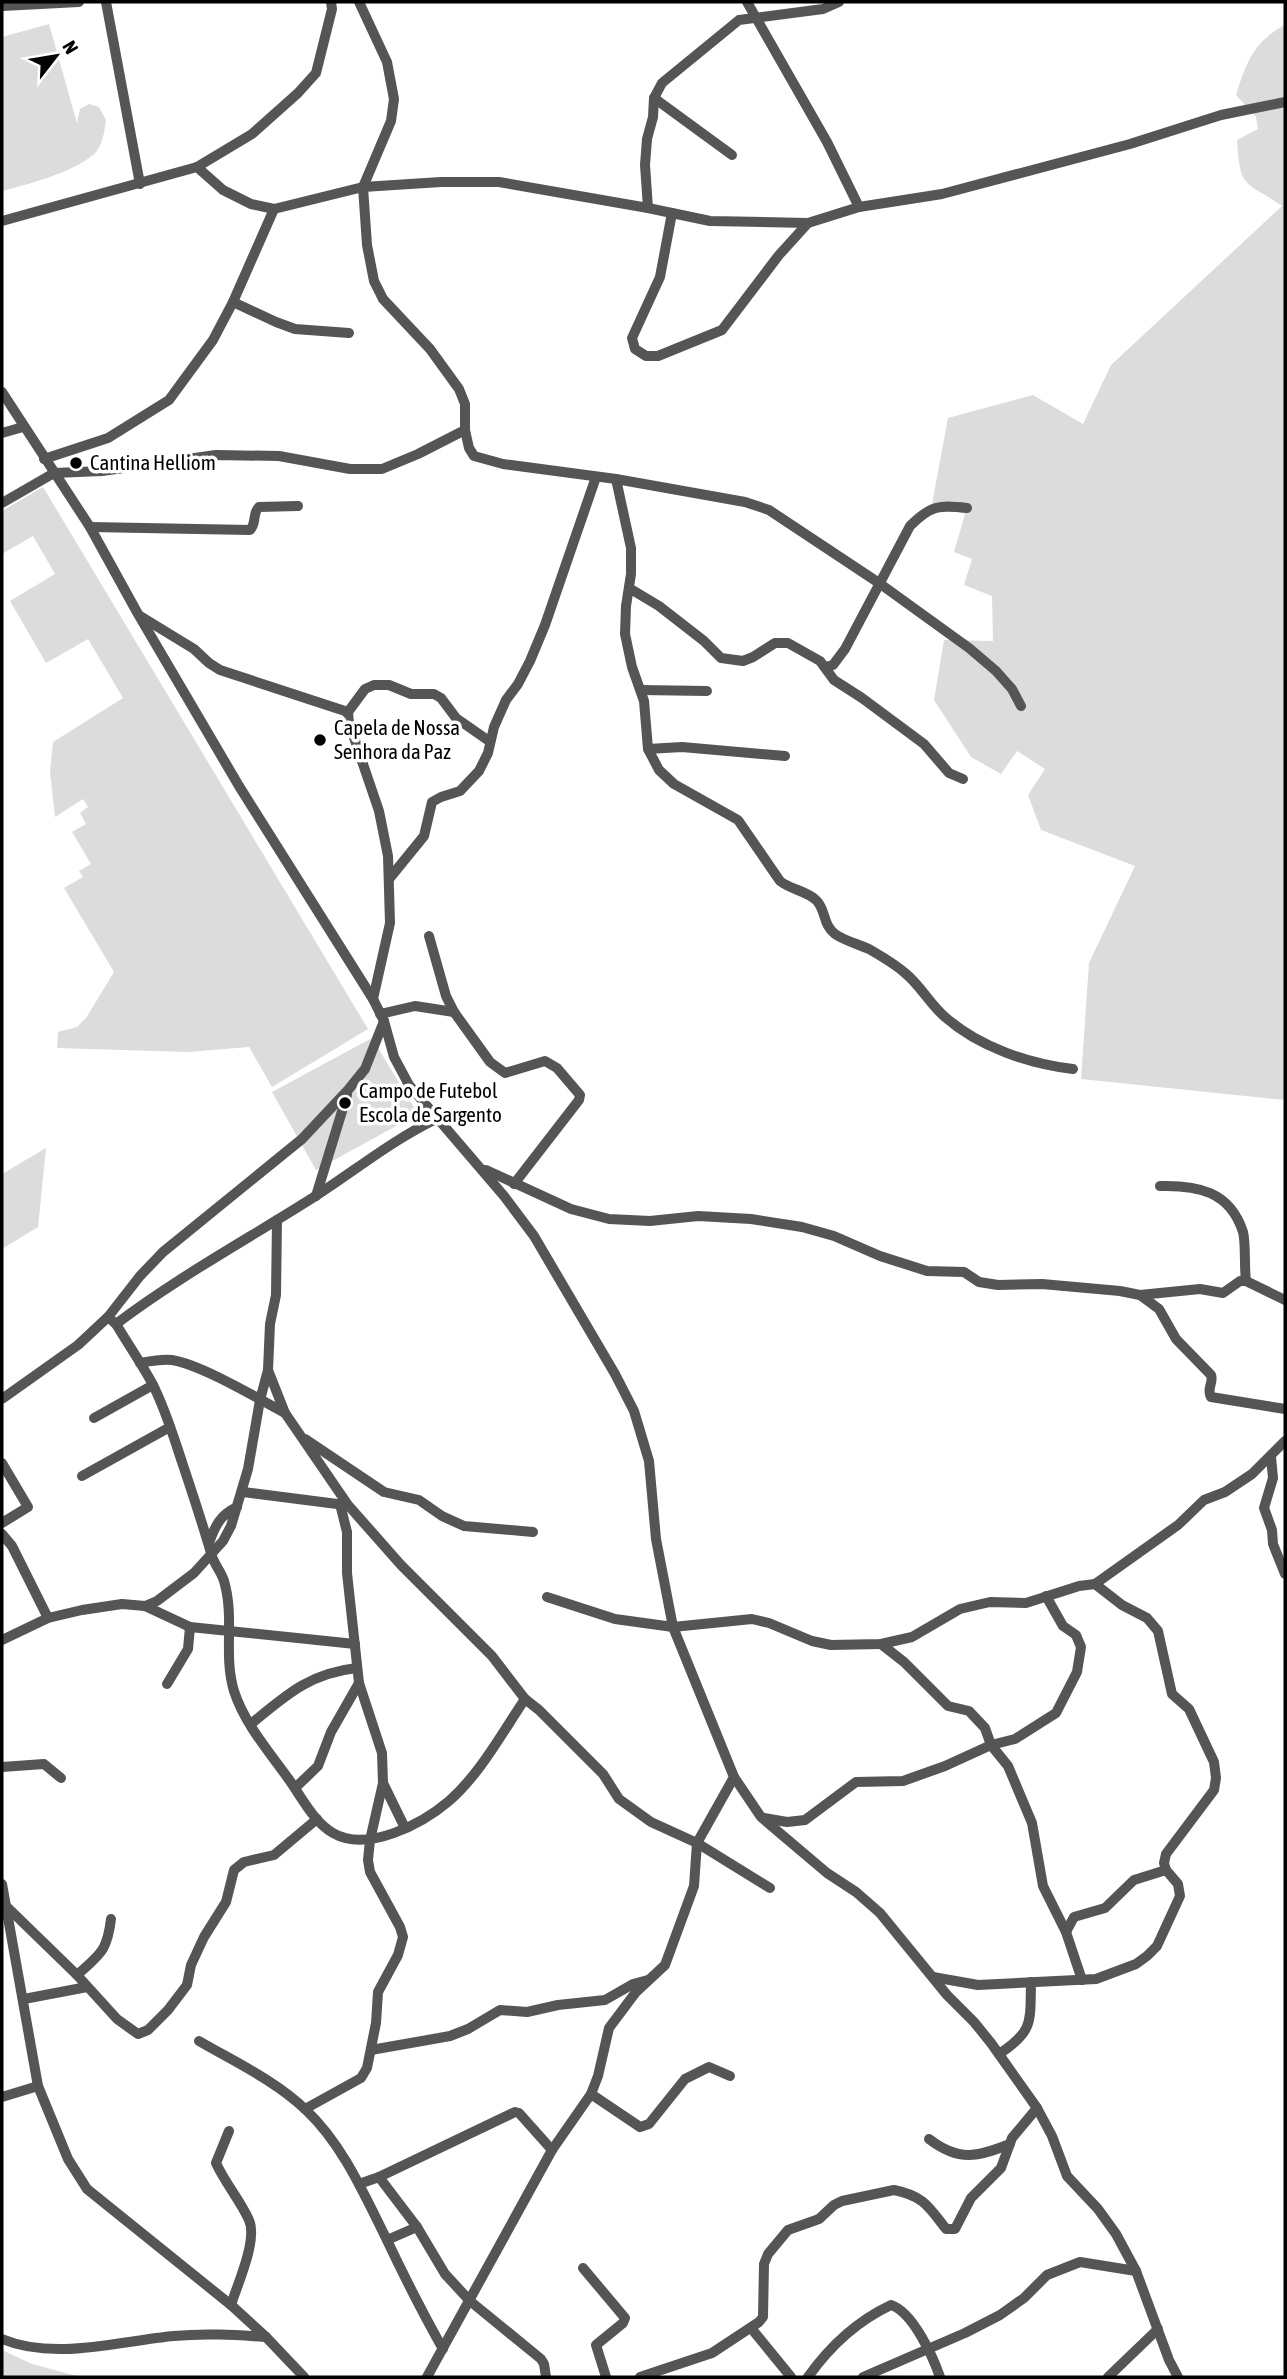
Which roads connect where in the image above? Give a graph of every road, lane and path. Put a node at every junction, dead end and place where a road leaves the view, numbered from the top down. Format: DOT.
graph roads {
  1 [pos="79,2"];
  2 [pos="106,2"];
  3 [pos="359,2"];
  4 [pos="747,2"];
  5 [pos="839,2"];
  6 [pos="333,4"];
  7 [pos="2,6"];
  8 [pos="755,16"];
  9 [pos="654,98"];
  10 [pos="1285,103"];
  11 [pos="732,155"];
  12 [pos="197,167"];
  13 [pos="140,184"];
  14 [pos="363,187"];
  15 [pos="859,207"];
  16 [pos="648,208"];
  17 [pos="274,209"];
  18 [pos="672,213"];
  19 [pos="2,221"];
  20 [pos="808,223"];
  21 [pos="233,302"];
  22 [pos="349,333"];
  23 [pos="2,392"];
  24 [pos="23,426"];
  25 [pos="465,430"];
  26 [pos="2,433"];
  27 [pos="44,459"];
  28 [pos="54,473"];
  29 [pos="596,477"];
  30 [pos="616,479"];
  31 [pos="2,503"];
  32 [pos="298,506"];
  33 [pos="967,508"];
  34 [pos="90,527"];
  35 [pos="879,583"];
  36 [pos="629,588"];
  37 [pos="138,614"];
  38 [pos="825,667"];
  39 [pos="641,691"];
  40 [pos="707,691"];
  41 [pos="1021,706"];
  42 [pos="348,712"];
  43 [pos="489,741"];
  44 [pos="648,749"];
  45 [pos="785,756"];
  46 [pos="963,779"];
  47 [pos="389,879"];
  48 [pos="429,936"];
  49 [pos="373,999"];
  50 [pos="454,1012"];
  51 [pos="382,1018"];
  52 [pos="1073,1069"];
  53 [pos="348,1090"];
  54 [pos="436,1119"];
  55 [pos="480,1167"];
  56 [pos="514,1184"];
  57 [pos="1160,1186"];
  58 [pos="316,1196"];
  59 [pos="277,1220"];
  60 [pos="1246,1281"];
  61 [pos="1140,1295"];
  62 [pos="1285,1300"];
  63 [pos="112,1321"];
  64 [pos="140,1363"];
  65 [pos="268,1370"];
  66 [pos="153,1385"];
  67 [pos="2,1399"];
  68 [pos="260,1399"];
  69 [pos="1285,1409"];
  70 [pos="285,1413"];
  71 [pos="94,1418"];
  72 [pos="170,1427"];
  73 [pos="297,1433"];
  74 [pos="1285,1441"];
  75 [pos="1271,1457"];
  76 [pos="2,1464"];
  77 [pos="82,1476"];
  78 [pos="243,1492"];
  79 [pos="344,1505"];
  80 [pos="237,1507"];
  81 [pos="2,1523"];
  82 [pos="533,1532"];
  83 [pos="2,1534"];
  84 [pos="209,1543"];
  85 [pos="211,1555"];
  86 [pos="1285,1574"];
  87 [pos="1095,1584"];
  88 [pos="1046,1596"];
  89 [pos="547,1597"];
  90 [pos="145,1606"];
  91 [pos="48,1618"];
  92 [pos="190,1627"];
  93 [pos="673,1627"];
  94 [pos="229,1633"];
  95 [pos="2,1640"];
  96 [pos="355,1644"];
  97 [pos="881,1644"];
  98 [pos="357,1668"];
  99 [pos="359,1683"];
  100 [pos="167,1685"];
  101 [pos="525,1699"];
  102 [pos="251,1724"];
  103 [pos="992,1745"];
  104 [pos="2,1767"];
  105 [pos="734,1777"];
  106 [pos="61,1778"];
  107 [pos="383,1783"];
  108 [pos="295,1788"];
  109 [pos="761,1817"];
  110 [pos="317,1819"];
  111 [pos="405,1828"];
  112 [pos="370,1840"];
  113 [pos="696,1843"];
  114 [pos="1166,1870"];
  115 [pos="2,1884"];
  116 [pos="770,1888"];
  117 [pos="6,1906"];
  118 [pos="111,1919"];
  119 [pos="1066,1932"];
  120 [pos="77,1975"];
  121 [pos="933,1977"];
  122 [pos="648,1980"];
  123 [pos="1082,1980"];
  124 [pos="1031,1982"];
  125 [pos="88,1987"];
  126 [pos="24,1999"];
  127 [pos="199,2041"];
  128 [pos="371,2050"];
  129 [pos="999,2054"];
  130 [pos="730,2076"];
  131 [pos="38,2086"];
  132 [pos="591,2094"];
  133 [pos="2,2097"];
  134 [pos="1037,2108"];
  135 [pos="305,2109"];
  136 [pos="229,2131"];
  137 [pos="929,2139"];
  138 [pos="1010,2144"];
  139 [pos="552,2150"];
  140 [pos="379,2176"];
  141 [pos="359,2184"];
  142 [pos="417,2227"];
  143 [pos="387,2240"];
  144 [pos="583,2268"];
  145 [pos="1136,2271"];
  146 [pos="470,2301"];
  147 [pos="230,2305"];
  148 [pos="751,2328"];
  149 [pos="1158,2329"];
  150 [pos="267,2337"];
  151 [pos="2,2339"];
  152 [pos="929,2347"];
  153 [pos="443,2349"];
  154 [pos="304,2377"];
  155 [pos="427,2377"];
  156 [pos="546,2377"];
  157 [pos="606,2377"];
  158 [pos="640,2377"];
  159 [pos="790,2377"];
  160 [pos="808,2377"];
  161 [pos="863,2377"];
  162 [pos="940,2377"];
  163 [pos="1108,2377"];
  164 [pos="1178,2377"];
  1 -- 7 [label="street"];
  2 -- 13 [label="street"];
  3 -- 14 [label="street"];
  4 -- 8 [label="street"];
  5 -- 8 [label="street"];
  6 -- 12 [label="street"];
  8 -- 9 [label="street"];
  8 -- 15 [label="street"];
  9 -- 11 [label="street"];
  9 -- 16 [label="street"];
  10 -- 15 [label="street"];
  12 -- 13 [label="street"];
  12 -- 17 [label="street"];
  13 -- 19 [label="street"];
  14 -- 16 [label="street"];
  14 -- 17 [label="street"];
  14 -- 25 [label="street"];
  15 -- 20 [label="street"];
  16 -- 18 [label="street"];
  17 -- 21 [label="street"];
  18 -- 20 [label="street"];
  18 -- 20 [label="street"];
  21 -- 22 [label="street"];
  21 -- 27 [label="street"];
  23 -- 24 [label="street"];
  24 -- 26 [label="street"];
  24 -- 27 [label="street"];
  25 -- 28 [label="street"];
  25 -- 29 [label="street"];
  27 -- 28 [label="street"];
  28 -- 31 [label="street"];
  28 -- 34 [label="street"];
  29 -- 30 [label="street"];
  29 -- 43 [label="street"];
  30 -- 35 [label="street"];
  30 -- 36 [label="street"];
  32 -- 34 [label="street"];
  33 -- 35 [label="street"];
  34 -- 37 [label="street"];
  35 -- 38 [label="street"];
  35 -- 41 [label="street"];
  36 -- 38 [label="street"];
  36 -- 39 [label="street"];
  37 -- 42 [label="street"];
  37 -- 49 [label="street"];
  38 -- 46 [label="street"];
  39 -- 40 [label="street"];
  39 -- 44 [label="street"];
  42 -- 43 [label="street"];
  42 -- 47 [label="street"];
  43 -- 47 [label="street"];
  44 -- 45 [label="street"];
  44 -- 52 [label="street"];
  47 -- 49 [label="street"];
  48 -- 50 [label="street"];
  49 -- 51 [label="street"];
  50 -- 51 [label="street"];
  50 -- 56 [label="street"];
  51 -- 53 [label="street"];
  51 -- 54 [label="street"];
  53 -- 58 [label="street"];
  53 -- 63 [label="street"];
  54 -- 55 [label="street"];
  54 -- 58 [label="street"];
  55 -- 56 [label="street"];
  55 -- 93 [label="street"];
  56 -- 61 [label="street"];
  57 -- 60 [label="street"];
  58 -- 59 [label="street"];
  59 -- 63 [label="street"];
  59 -- 65 [label="street"];
  60 -- 61 [label="street"];
  60 -- 62 [label="street"];
  61 -- 69 [label="street"];
  63 -- 64 [label="street"];
  63 -- 67 [label="street"];
  64 -- 66 [label="street"];
  64 -- 68 [label="street"];
  65 -- 68 [label="street"];
  65 -- 70 [label="street"];
  66 -- 71 [label="street"];
  66 -- 72 [label="street"];
  68 -- 70 [label="street"];
  68 -- 78 [label="street"];
  70 -- 73 [label="street"];
  72 -- 77 [label="street"];
  72 -- 84 [label="street"];
  73 -- 79 [label="street"];
  73 -- 82 [label="street"];
  74 -- 75 [label="street"];
  75 -- 86 [label="street"];
  75 -- 87 [label="street"];
  76 -- 81 [label="street"];
  78 -- 79 [label="street"];
  78 -- 80 [label="street"];
  79 -- 96 [label="street"];
  79 -- 101 [label="street"];
  80 -- 84 [label="street"];
  80 -- 85 [label="street"];
  83 -- 91 [label="street"];
  84 -- 85 [label="street"];
  85 -- 90 [label="street"];
  85 -- 94 [label="street"];
  87 -- 88 [label="street"];
  87 -- 114 [label="street"];
  88 -- 97 [label="street"];
  88 -- 103 [label="street"];
  89 -- 93 [label="street"];
  90 -- 91 [label="street"];
  90 -- 92 [label="street"];
  91 -- 95 [label="street"];
  92 -- 94 [label="street"];
  92 -- 100 [label="street"];
  93 -- 97 [label="street"];
  93 -- 105 [label="street"];
  94 -- 96 [label="street"];
  94 -- 102 [label="street"];
  96 -- 98 [label="street"];
  97 -- 103 [label="street"];
  98 -- 99 [label="street"];
  98 -- 102 [label="street"];
  99 -- 107 [label="street"];
  99 -- 108 [label="street"];
  101 -- 111 [label="street"];
  101 -- 113 [label="street"];
  102 -- 108 [label="street"];
  103 -- 109 [label="street"];
  103 -- 119 [label="street"];
  104 -- 106 [label="street"];
  105 -- 109 [label="street"];
  105 -- 113 [label="street"];
  107 -- 111 [label="street"];
  107 -- 112 [label="street"];
  108 -- 110 [label="street"];
  109 -- 121 [label="street"];
  110 -- 112 [label="street"];
  110 -- 125 [label="street"];
  111 -- 112 [label="street"];
  112 -- 128 [label="street"];
  113 -- 116 [label="street"];
  113 -- 122 [label="street"];
  114 -- 119 [label="street"];
  114 -- 123 [label="street"];
  115 -- 117 [label="street"];
  117 -- 120 [label="street"];
  117 -- 126 [label="street"];
  118 -- 120 [label="street"];
  119 -- 123 [label="street"];
  120 -- 125 [label="street"];
  121 -- 124 [label="street"];
  121 -- 129 [label="street"];
  122 -- 128 [label="street"];
  122 -- 132 [label="street"];
  123 -- 124 [label="street"];
  124 -- 129 [label="street"];
  125 -- 126 [label="street"];
  126 -- 131 [label="street"];
  127 -- 135 [label="street"];
  128 -- 135 [label="street"];
  129 -- 134 [label="street"];
  130 -- 132 [label="street"];
  131 -- 133 [label="street"];
  131 -- 147 [label="street"];
  132 -- 139 [label="street"];
  134 -- 138 [label="street"];
  134 -- 145 [label="street"];
  135 -- 141 [label="street"];
  136 -- 147 [label="street"];
  137 -- 138 [label="street"];
  138 -- 148 [label="street"];
  139 -- 140 [label="street"];
  139 -- 146 [label="street"];
  140 -- 141 [label="street"];
  140 -- 142 [label="street"];
  141 -- 143 [label="street"];
  142 -- 143 [label="street"];
  142 -- 146 [label="street"];
  143 -- 153 [label="street"];
  144 -- 157 [label="street"];
  145 -- 149 [label="street"];
  145 -- 152 [label="street"];
  146 -- 153 [label="street"];
  146 -- 156 [label="street"];
  147 -- 150 [label="street"];
  148 -- 158 [label="street"];
  148 -- 159 [label="street"];
  149 -- 163 [label="street"];
  149 -- 164 [label="street"];
  150 -- 151 [label="street"];
  150 -- 154 [label="street"];
  152 -- 160 [label="street"];
  152 -- 161 [label="street"];
  152 -- 162 [label="street"];
  153 -- 155 [label="street"];
}
